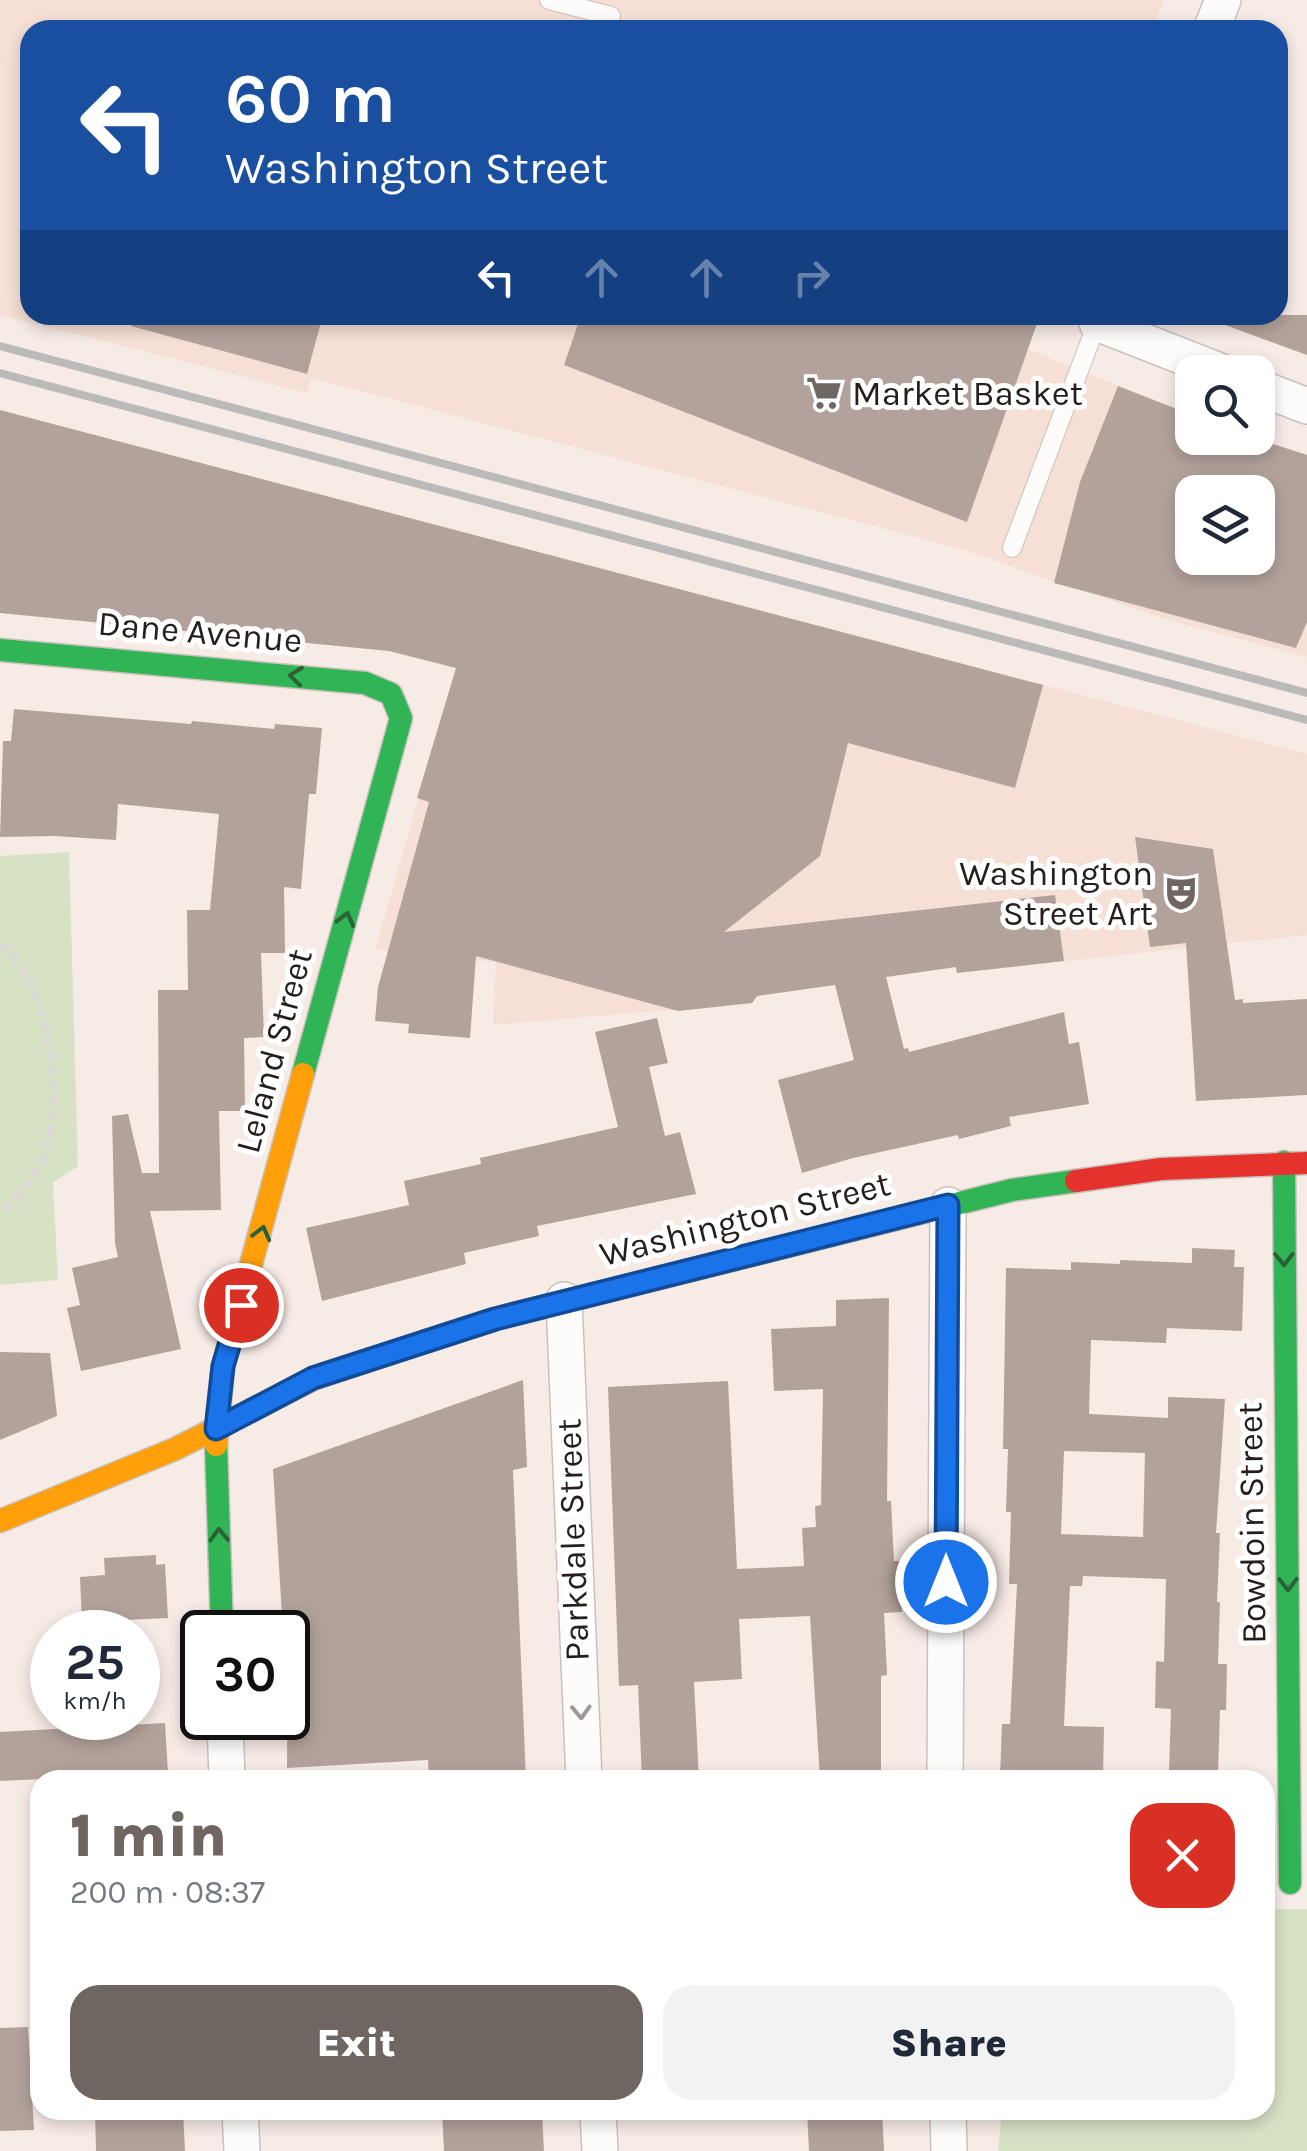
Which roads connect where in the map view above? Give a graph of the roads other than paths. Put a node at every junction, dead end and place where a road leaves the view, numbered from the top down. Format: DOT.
graph roads {
  1 [pos="549,0"];
  2 [pos="611,16"];
  3 [pos="1096,325"];
  4 [pos="1112,325"];
  5 [pos="1182,355"];
  6 [pos="1275,393"];
  7 [pos="1307,406"];
  8 [pos="1012,548"];
  9 [pos="0,650"];
  10 [pos="391,694"];
  11 [pos="1296,1162"];
  12 [pos="948,1205"];
  13 [pos="564,1300"];
  14 [pos="216,1429"];
  15 [pos="0,1521"];
  16 [pos="221,1610"];
  17 [pos="1298,1691"];
  18 [pos="226,1740"];
  19 [pos="227,1770"];
  20 [pos="584,1770"];
  21 [pos="945,1770"];
  22 [pos="1290,1883"];
  23 [pos="240,2120"];
  24 [pos="598,2120"];
  25 [pos="948,2120"];
  26 [pos="242,2151"];
  27 [pos="600,2151"];
  28 [pos="950,2151"];
  1 -- 2 [label="lane"];
  3 -- 8 [label="lane"];
  4 -- 5 [label="street"];
  6 -- 7 [label="street"];
  10 -- 9 [label="street, Dane Avenue, one-way"];
  14 -- 10 [label="street, Leland Street, one-way"];
  11 -- 12 [label="street, Washington Street"];
  11 -- 17 [label="street, Bowdoin Street, one-way"];
  12 -- 13 [label="street, Washington Street"];
  12 -- 21 [label="street"];
  13 -- 14 [label="street, Washington Street"];
  13 -- 20 [label="street, Parkdale Street, one-way"];
  14 -- 15 [label="street, Washington Street"];
  16 -- 14 [label="street, Leland Street, one-way"];
  17 -- 22 [label="street, Bowdoin Street"];
  18 -- 19 [label="street"];
  23 -- 26 [label="street"];
  24 -- 27 [label="street"];
  25 -- 28 [label="street"];
}
